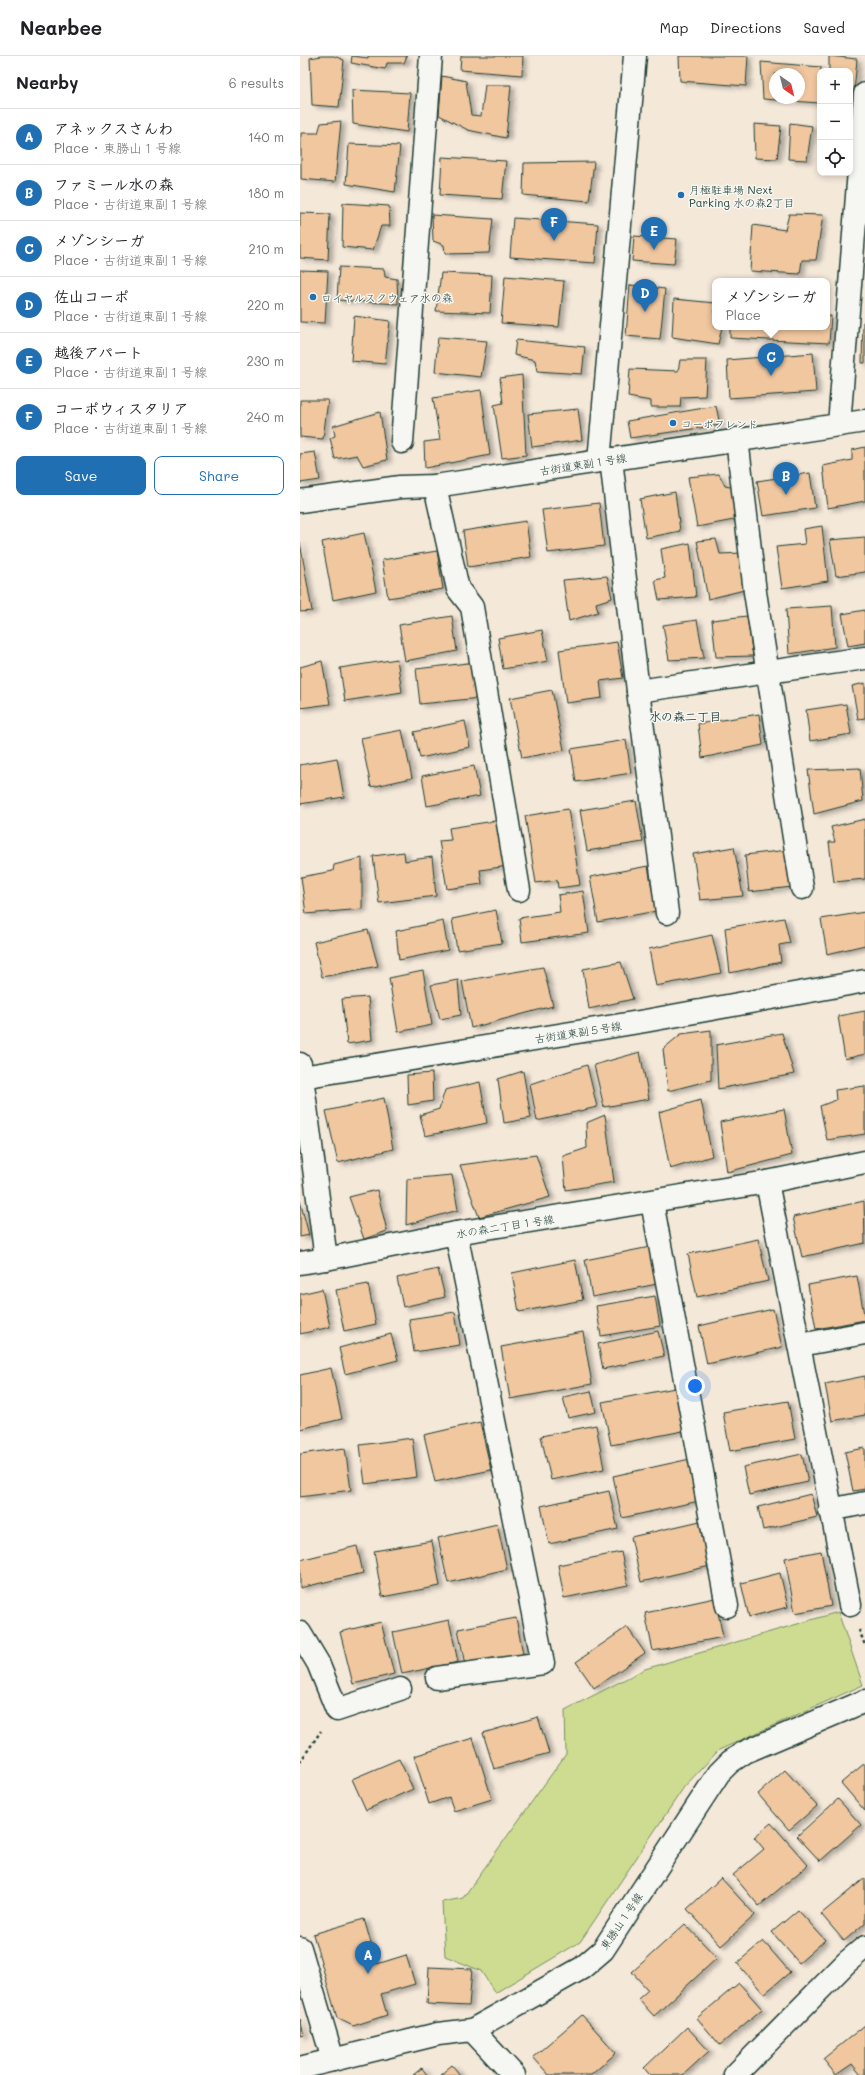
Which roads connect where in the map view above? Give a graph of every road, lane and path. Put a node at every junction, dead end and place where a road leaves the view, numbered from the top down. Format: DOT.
graph roads {
  1 [pos="431,56"];
  2 [pos="635,56"];
  3 [pos="865,94"];
  4 [pos="865,421"];
  5 [pos="839,425"];
  6 [pos="737,439"];
  7 [pos="402,442"];
  8 [pos="605,460"];
  9 [pos="435,486"];
  10 [pos="300,501"];
  11 [pos="865,658"];
  12 [pos="769,673"];
  13 [pos="638,691"];
  14 [pos="802,888"];
  15 [pos="518,890"];
  16 [pos="668,913"];
  17 [pos="865,981"];
  18 [pos="301,1073"];
  19 [pos="865,1162"];
  20 [pos="767,1182"];
  21 [pos="652,1202"];
  22 [pos="456,1234"];
  23 [pos="326,1259"];
  24 [pos="300,1263"];
  25 [pos="865,1334"];
  26 [pos="800,1345"];
  27 [pos="865,1504"];
  28 [pos="830,1510"];
  29 [pos="850,1605"];
  30 [pos="727,1606"];
  31 [pos="300,1633"];
  32 [pos="437,1678"];
  33 [pos="400,1688"];
  34 [pos="865,1701"];
  35 [pos="337,1710"];
  36 [pos="300,1762"];
  37 [pos="865,1947"];
  38 [pos="300,1948"];
  39 [pos="472,2030"];
  40 [pos="333,2060"];
  41 [pos="300,2068"];
  42 [pos="514,2075"];
  43 [pos="735,2075"];
  1 -- 7 [label="street"];
  2 -- 8 [label="street"];
  3 -- 5 [label="street"];
  4 -- 5 [label="street, 古街道東副１号線"];
  5 -- 6 [label="street, 古街道東副１号線"];
  6 -- 8 [label="street, 古街道東副１号線"];
  6 -- 12 [label="street"];
  8 -- 9 [label="street, 古街道東副１号線"];
  8 -- 13 [label="street"];
  9 -- 10 [label="street, 古街道東副１号線"];
  9 -- 15 [label="street"];
  11 -- 12 [label="street"];
  12 -- 13 [label="street"];
  12 -- 14 [label="street"];
  13 -- 16 [label="street"];
  17 -- 18 [label="street, 古街道東副５号線"];
  18 -- 23 [label="street"];
  19 -- 20 [label="street, 水の森二丁目１号線"];
  20 -- 21 [label="street, 水の森二丁目１号線"];
  20 -- 26 [label="street"];
  21 -- 22 [label="street, 水の森二丁目１号線"];
  21 -- 30 [label="street"];
  22 -- 23 [label="street, 水の森二丁目１号線"];
  22 -- 32 [label="street"];
  23 -- 24 [label="street, 水の森二丁目１号線"];
  25 -- 26 [label="street"];
  26 -- 28 [label="street"];
  27 -- 28 [label="street"];
  28 -- 29 [label="street"];
  31 -- 35 [label="street"];
  33 -- 35 [label="street"];
  34 -- 39 [label="street, 東勝山１号線"];
  35 -- 36 [label="path"];
  37 -- 43 [label="street"];
  38 -- 40 [label="street"];
  39 -- 40 [label="street, 東勝山１号線"];
  39 -- 42 [label="street"];
  40 -- 41 [label="street, 東勝山１号線"];
}
